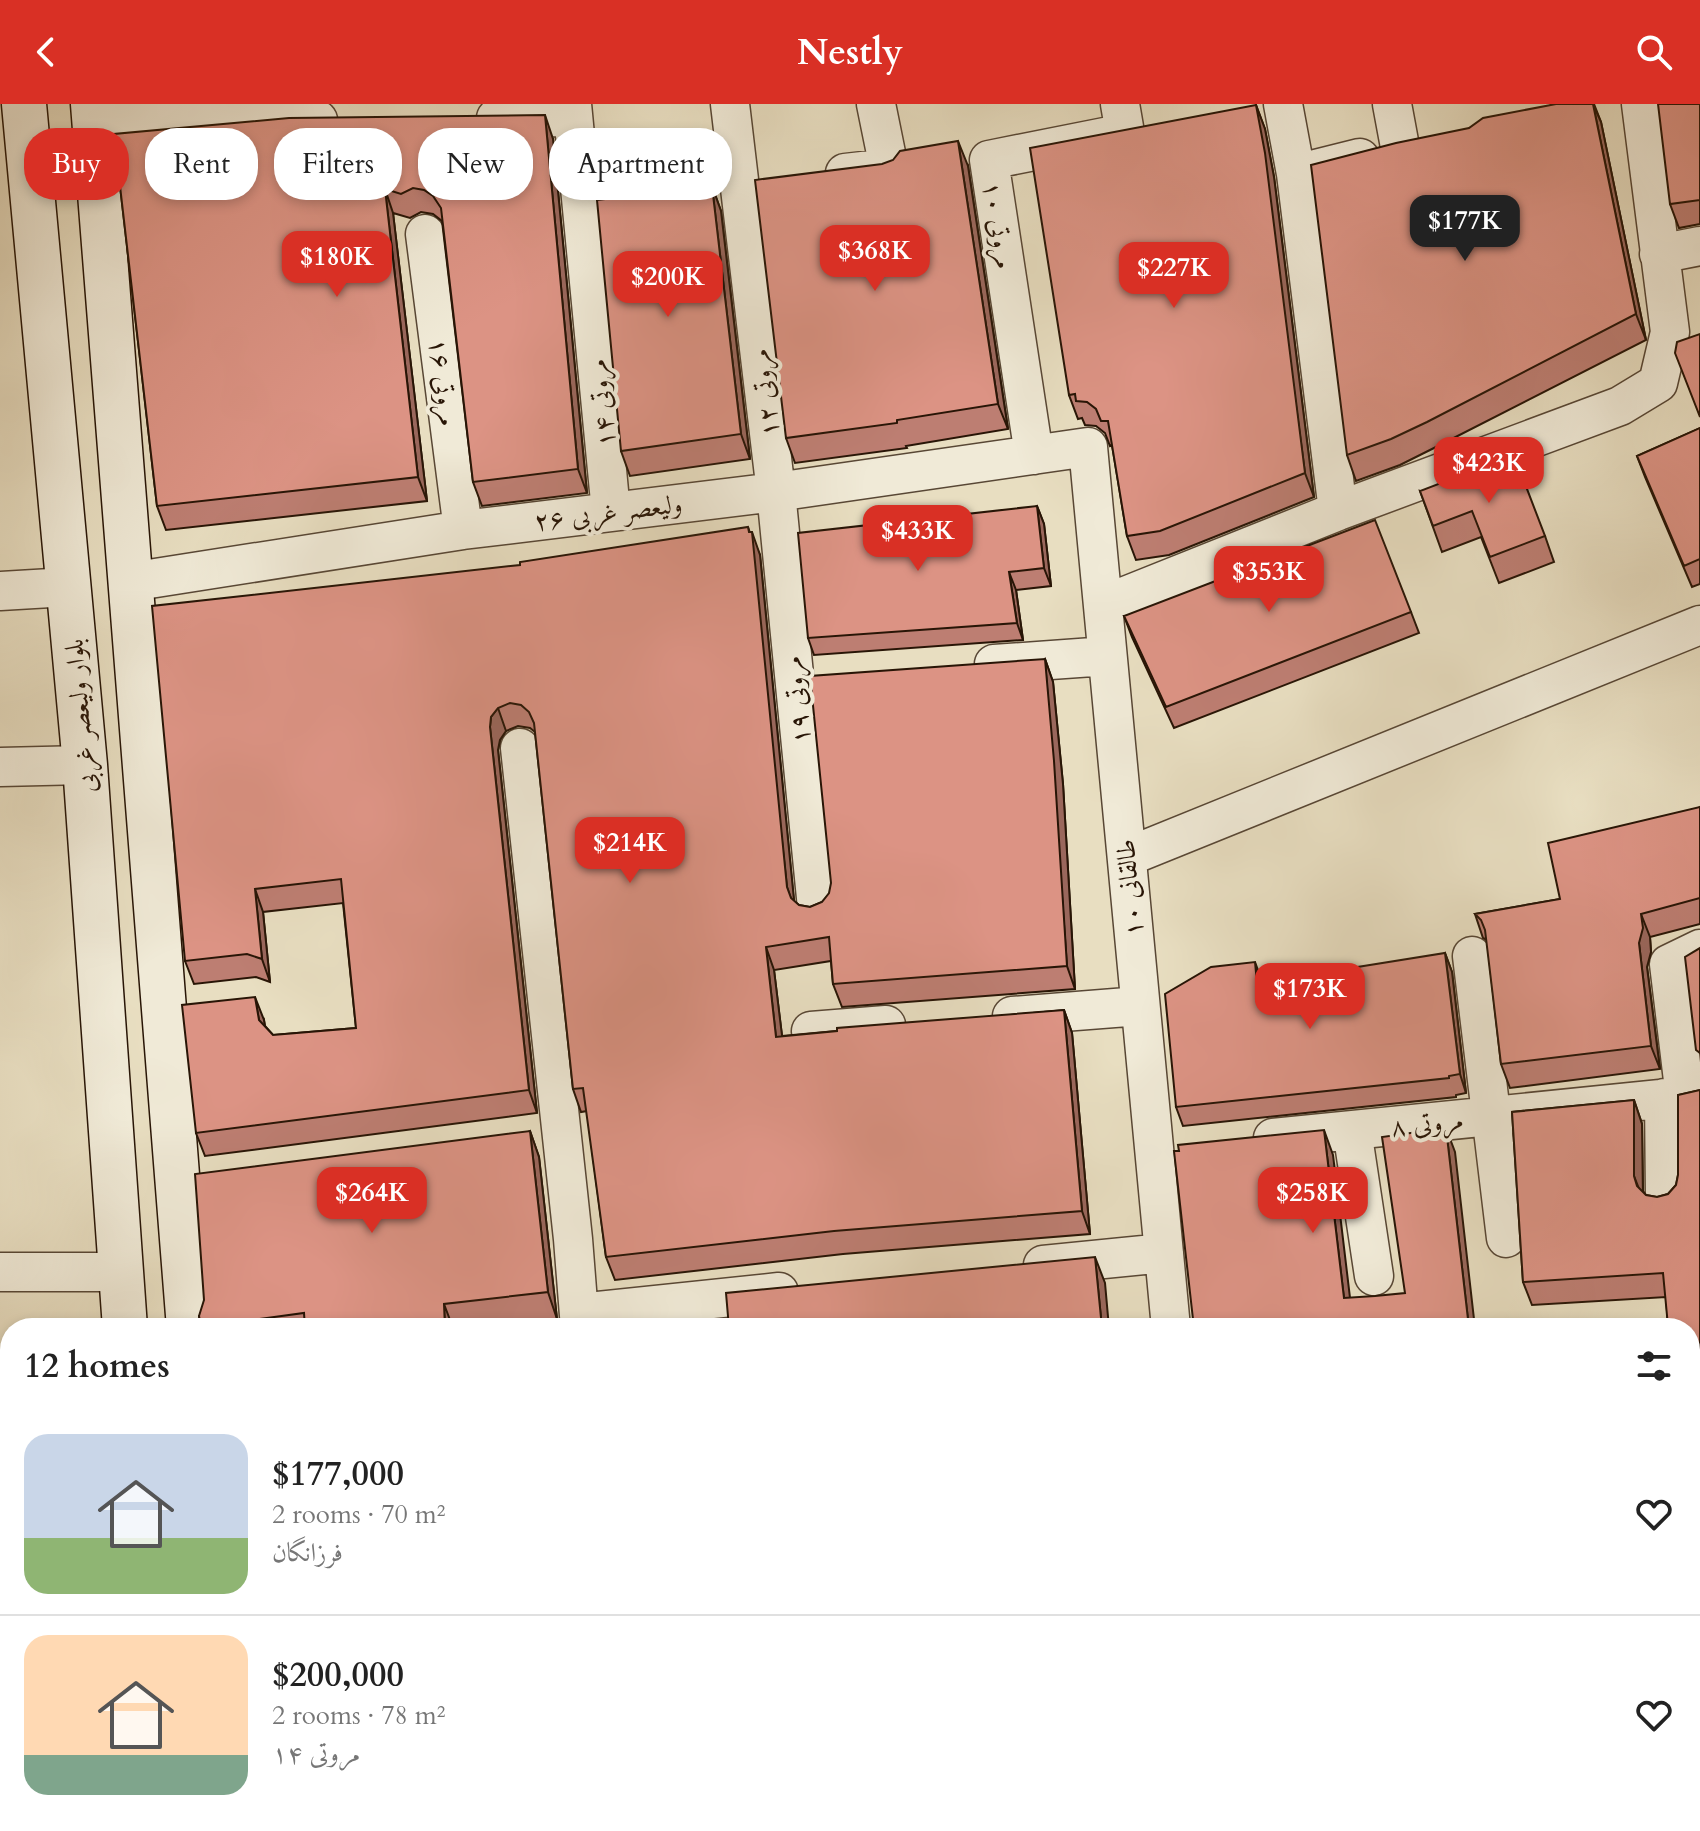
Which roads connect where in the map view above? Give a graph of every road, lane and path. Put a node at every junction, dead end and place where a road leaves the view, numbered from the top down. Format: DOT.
graph roads {
  1 [pos="24,104"];
  2 [pos="730,104"];
  3 [pos="876,104"];
  4 [pos="1120,104"];
  5 [pos="1283,104"];
  6 [pos="1392,104"];
  7 [pos="1641,104"];
  8 [pos="572,110"];
  9 [pos="94,113"];
  10 [pos="461,118"];
  11 [pos="350,120"];
  12 [pos="1296,174"];
  13 [pos="814,177"];
  14 [pos="425,234"];
  15 [pos="1700,246"];
  16 [pos="1659,254"];
  17 [pos="1088,447"];
  18 [pos="1034,455"];
  19 [pos="776,492"];
  20 [pos="1338,511"];
  21 [pos="611,512"];
  22 [pos="463,530"];
  23 [pos="130,582"];
  24 [pos="68,587"];
  25 [pos="0,591"];
  26 [pos="1103,605"];
  27 [pos="1700,625"];
  28 [pos="1107,656"];
  29 [pos="966,666"];
  30 [pos="520,748"];
  31 [pos="85,765"];
  32 [pos="0,767"];
  33 [pos="1127,857"];
  34 [pos="817,908"];
  35 [pos="1700,949"];
  36 [pos="1472,956"];
  37 [pos="1140,1006"];
  38 [pos="984,1018"];
  39 [pos="921,1022"];
  40 [pos="811,1031"];
  41 [pos="1683,1097"];
  42 [pos="1490,1116"];
  43 [pos="1352,1130"];
  44 [pos="1245,1141"];
  45 [pos="1665,1199"];
  46 [pos="1506,1238"];
  47 [pos="1164,1253"];
  48 [pos="1006,1269"];
  49 [pos="0,1272"];
  50 [pos="120,1272"];
  51 [pos="1374,1276"];
  52 [pos="816,1289"];
  53 [pos="124,1318"];
  54 [pos="189,1318"];
  55 [pos="579,1318"];
  56 [pos="594,1318"];
  57 [pos="1170,1318"];
  1 -- 24 [label="street, بلوار ولیعصر غربی"];
  2 -- 19 [label="street, مروتی ۱۲"];
  3 -- 13 [label="street"];
  4 -- 18 [label="street, مروتی ۱۰"];
  5 -- 12 [label="street"];
  6 -- 12 [label="street"];
  7 -- 16 [label="street"];
  8 -- 10 [label="street"];
  8 -- 21 [label="street, مروتی ۱۴"];
  9 -- 11 [label="street"];
  9 -- 23 [label="street"];
  12 -- 20 [label="street"];
  14 -- 22 [label="street, مروتی ۱۶"];
  15 -- 16 [label="street"];
  16 -- 20 [label="street"];
  17 -- 18 [label="street, ولیعصر غربی ۲۶"];
  17 -- 26 [label="street, طالقانی ۱۰"];
  18 -- 19 [label="street, ولیعصر غربی ۲۶"];
  19 -- 21 [label="street, ولیعصر غربی ۲۶"];
  19 -- 34 [label="street, مروتی ۱۹"];
  20 -- 26 [label="street"];
  21 -- 22 [label="street, ولیعصر غربی ۲۶"];
  22 -- 23 [label="street, ولیعصر غربی ۲۶"];
  23 -- 24 [label="street"];
  23 -- 54 [label="street"];
  24 -- 25 [label="street"];
  24 -- 31 [label="street, بلوار ولیعصر غربی"];
  26 -- 28 [label="street, طالقانی ۱۰"];
  27 -- 33 [label="street"];
  28 -- 29 [label="street"];
  28 -- 33 [label="street, طالقانی ۱۰"];
  30 -- 55 [label="street"];
  31 -- 32 [label="street"];
  31 -- 50 [label="street, بلوار ولیعصر غربی"];
  33 -- 37 [label="street, طالقانی ۱۰"];
  35 -- 41 [label="street"];
  36 -- 42 [label="street"];
  37 -- 38 [label="street"];
  37 -- 47 [label="street, طالقانی ۱۰"];
  39 -- 40 [label="street"];
  41 -- 42 [label="street, مروتی ۸"];
  41 -- 45 [label="street"];
  42 -- 43 [label="street, مروتی ۸"];
  42 -- 46 [label="street"];
  43 -- 44 [label="street, مروتی ۸"];
  43 -- 51 [label="street"];
  47 -- 48 [label="street"];
  47 -- 57 [label="street, طالقانی ۱۰"];
  49 -- 50 [label="street"];
  50 -- 53 [label="street, بلوار ولیعصر غربی"];
  52 -- 56 [label="street"];
}
